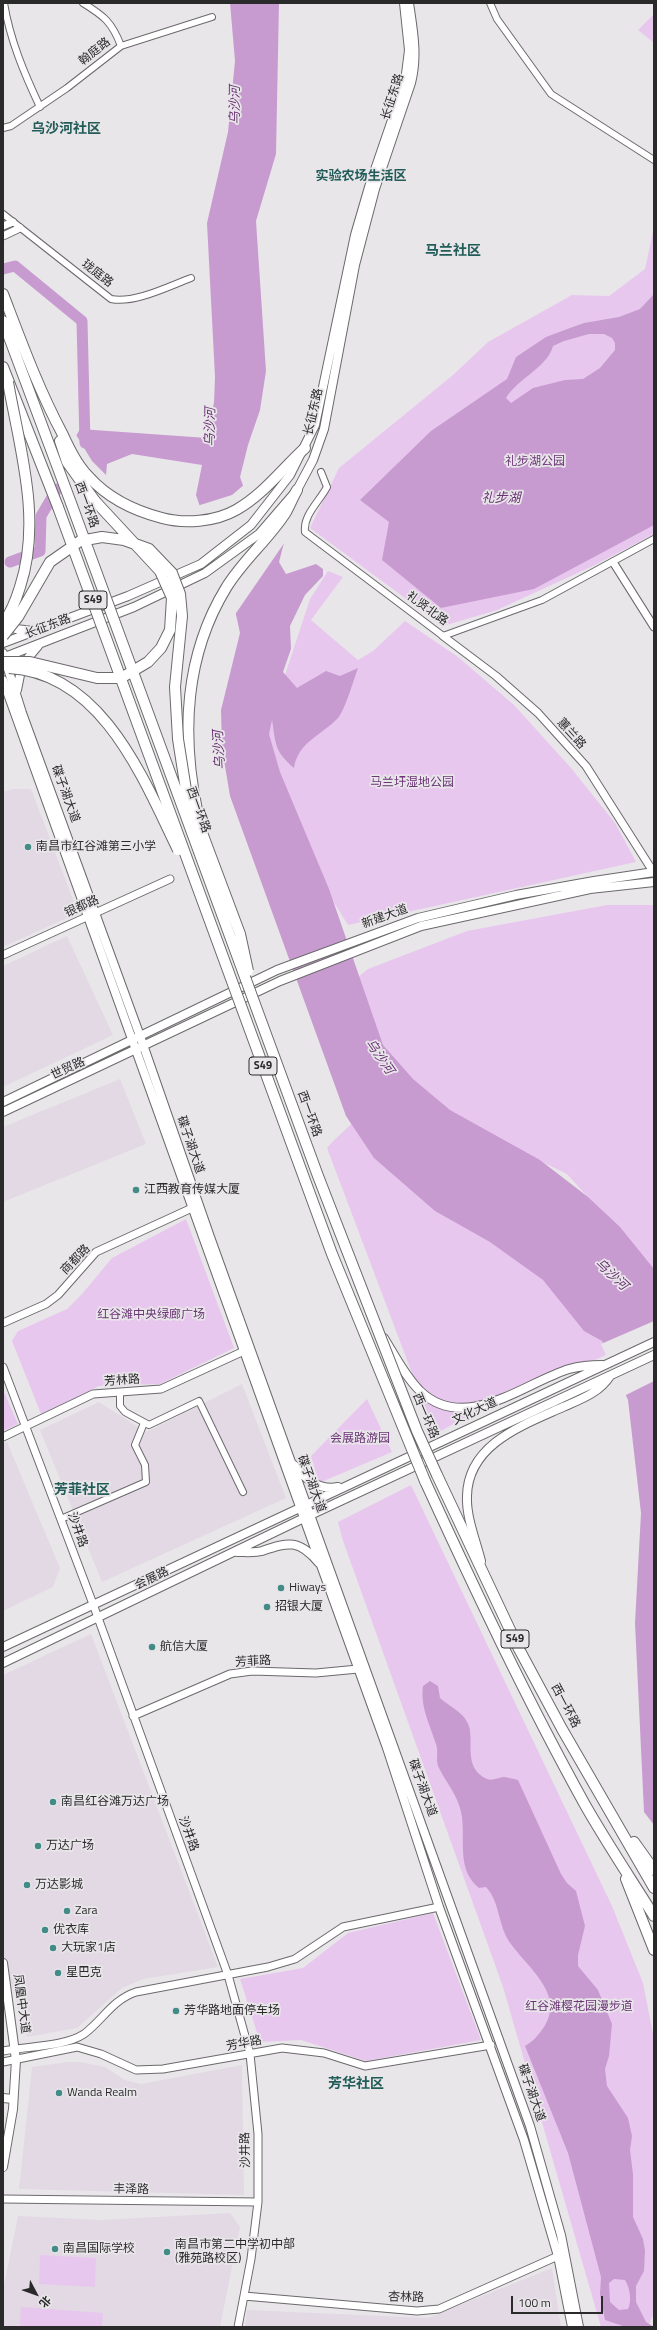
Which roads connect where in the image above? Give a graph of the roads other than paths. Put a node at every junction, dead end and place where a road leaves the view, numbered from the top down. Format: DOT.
graph roads {
  1 [pos="4,3"];
  2 [pos="83,3"];
  3 [pos="404,3"];
  4 [pos="409,3"];
  5 [pos="490,3"];
  6 [pos="212,17"];
  7 [pos="121,46"];
  8 [pos="40,107"];
  9 [pos="3,128"];
  10 [pos="654,160"];
  11 [pos="3,214"];
  12 [pos="13,222"];
  13 [pos="3,226"];
  14 [pos="20,228"];
  15 [pos="3,236"];
  16 [pos="192,278"];
  17 [pos="3,294"];
  18 [pos="3,321"];
  19 [pos="3,367"];
  20 [pos="8,382"];
  21 [pos="45,402"];
  22 [pos="305,448"];
  23 [pos="322,472"];
  24 [pos="297,490"];
  25 [pos="654,540"];
  26 [pos="613,562"];
  27 [pos="3,623"];
  28 [pos="654,627"];
  29 [pos="35,631"];
  30 [pos="3,636"];
  31 [pos="443,636"];
  32 [pos="3,643"];
  33 [pos="40,643"];
  34 [pos="4,658"];
  35 [pos="3,668"];
  36 [pos="3,680"];
  37 [pos="3,694"];
  38 [pos="17,696"];
  39 [pos="12,703"];
  40 [pos="198,818"];
  41 [pos="654,873"];
  42 [pos="170,879"];
  43 [pos="654,882"];
  44 [pos="203,900"];
  45 [pos="92,914"];
  46 [pos="3,955"];
  47 [pos="258,1012"];
  48 [pos="140,1036"];
  49 [pos="132,1040"];
  50 [pos="144,1046"];
  51 [pos="136,1050"];
  52 [pos="3,1102"];
  53 [pos="3,1112"];
  54 [pos="192,1208"];
  55 [pos="371,1315"];
  56 [pos="3,1323"];
  57 [pos="654,1342"];
  58 [pos="244,1351"];
  59 [pos="654,1355"];
  60 [pos="605,1365"];
  61 [pos="3,1367"];
  62 [pos="611,1375"];
  63 [pos="120,1392"];
  64 [pos="144,1422"];
  65 [pos="27,1427"];
  66 [pos="3,1437"];
  67 [pos="288,1455"];
  68 [pos="347,1485"];
  69 [pos="243,1492"];
  70 [pos="303,1506"];
  71 [pos="307,1517"];
  72 [pos="61,1519"];
  73 [pos="234,1552"];
  74 [pos="322,1568"];
  75 [pos="487,1583"];
  76 [pos="93,1604"];
  77 [pos="98,1619"];
  78 [pos="3,1646"];
  79 [pos="3,1663"];
  80 [pos="358,1669"];
  81 [pos="133,1716"];
  82 [pos="601,1799"];
  83 [pos="617,1856"];
  84 [pos="654,1870"];
  85 [pos="654,1888"];
  86 [pos="439,1907"];
  87 [pos="654,1916"];
  88 [pos="654,1950"];
  89 [pos="3,1963"];
  90 [pos="228,1975"];
  91 [pos="12,2028"];
  92 [pos="3,2030"];
  93 [pos="491,2045"];
  94 [pos="14,2048"];
  95 [pos="3,2050"];
  96 [pos="250,2054"];
  97 [pos="16,2060"];
  98 [pos="3,2062"];
  99 [pos="3,2098"];
  100 [pos="13,2099"];
  101 [pos="3,2167"];
  102 [pos="3,2199"];
  103 [pos="258,2202"];
  104 [pos="558,2256"];
  105 [pos="244,2296"];
  106 [pos="238,2327"];
  107 [pos="572,2327"];
  108 [pos="579,2327"];
  1 -- 8 [label="street"];
  2 -- 7 [label="street"];
  3 -- 22 [label="main road, 长征东路"];
  4 -- 24 [label="main road, 长征东路"];
  5 -- 10 [label="street"];
  6 -- 7 [label="street, 翰庭路"];
  7 -- 8 [label="street, 翰庭路"];
  8 -- 9 [label="street, 翰庭路"];
  11 -- 12 [label="street, 珑庭路"];
  12 -- 13 [label="street"];
  12 -- 14 [label="street, 珑庭路"];
  14 -- 15 [label="street"];
  14 -- 16 [label="street, 珑庭路"];
  17 -- 21 [label="highway"];
  18 -- 47 [label="highway, 西一环路 / S49, bridge"];
  19 -- 20 [label="highway, S49"];
  20 -- 27 [label="highway, bridge"];
  20 -- 44 [label="highway, S49, bridge"];
  21 -- 22 [label="highway"];
  21 -- 34 [label="highway, bridge"];
  22 -- 29 [label="main road, 长征东路"];
  23 -- 31 [label="street, 礼贤北路"];
  24 -- 33 [label="main road, 长征东路"];
  24 -- 40 [label="highway"];
  25 -- 26 [label="street, 礼贤北路"];
  26 -- 28 [label="street"];
  26 -- 31 [label="street, 礼贤北路"];
  27 -- 29 [label="main road"];
  29 -- 32 [label="main road, 长征东路"];
  30 -- 40 [label="highway, bridge"];
  31 -- 41 [label="street, 蕙兰路"];
  33 -- 34 [label="main road, 长征东路"];
  33 -- 38 [label="main road"];
  34 -- 38 [label="main road, 碟子湖大道"];
  35 -- 44 [label="highway, bridge"];
  36 -- 39 [label="main road, 碟子湖大道"];
  37 -- 39 [label="main road"];
  38 -- 45 [label="main road, 碟子湖大道"];
  39 -- 45 [label="main road, 碟子湖大道"];
  40 -- 47 [label="highway, bridge"];
  41 -- 48 [label="main road, 新建大道"];
  42 -- 45 [label="street, 银都路"];
  43 -- 50 [label="main road, 新建大道"];
  44 -- 83 [label="highway, S49, bridge"];
  45 -- 46 [label="street, 银都路"];
  45 -- 48 [label="main road, 碟子湖大道"];
  45 -- 49 [label="main road, 碟子湖大道"];
  47 -- 55 [label="highway, 西一环路 / S49, bridge"];
  48 -- 49 [label="main road, 世贸路"];
  48 -- 50 [label="main road, 碟子湖大道"];
  49 -- 51 [label="main road, 碟子湖大道"];
  49 -- 52 [label="main road, 世贸路"];
  50 -- 51 [label="main road, 世贸路"];
  50 -- 67 [label="main road, 碟子湖大道"];
  51 -- 53 [label="main road, 世贸路"];
  51 -- 54 [label="main road, 碟子湖大道"];
  54 -- 56 [label="street, 商都路"];
  54 -- 58 [label="main road, 碟子湖大道"];
  55 -- 60 [label="main road, bridge"];
  55 -- 75 [label="highway, 西一环路 / S49, bridge"];
  57 -- 60 [label="main road, 文化大道"];
  58 -- 63 [label="street, 芳林路"];
  58 -- 70 [label="main road, 碟子湖大道"];
  59 -- 62 [label="main road, 文化大道"];
  60 -- 68 [label="main road, 文化大道"];
  61 -- 65 [label="street, 沙井路"];
  62 -- 71 [label="main road, 文化大道"];
  62 -- 75 [label="main road"];
  63 -- 64 [label="street"];
  63 -- 65 [label="street, 芳林路"];
  64 -- 69 [label="street"];
  64 -- 72 [label="street"];
  65 -- 66 [label="street, 芳林路"];
  65 -- 72 [label="street, 沙井路"];
  67 -- 68 [label="main road"];
  67 -- 70 [label="main road, 碟子湖大道"];
  68 -- 70 [label="main road, 文化大道"];
  70 -- 71 [label="main road, 碟子湖大道"];
  70 -- 76 [label="main road, 会展路"];
  71 -- 73 [label="main road, 会展路"];
  71 -- 74 [label="main road, 碟子湖大道"];
  71 -- 108 [label="main road, 碟子湖大道"];
  72 -- 76 [label="street, 沙井路"];
  73 -- 74 [label="main road"];
  73 -- 77 [label="main road, 会展路"];
  74 -- 80 [label="main road, 碟子湖大道"];
  75 -- 82 [label="highway, 西一环路 / S49"];
  76 -- 77 [label="street, 沙井路"];
  76 -- 78 [label="main road, 会展路"];
  77 -- 79 [label="main road, 会展路"];
  77 -- 81 [label="street, 沙井路"];
  80 -- 81 [label="street, 芳菲路"];
  80 -- 86 [label="main road, 碟子湖大道"];
  81 -- 90 [label="street, 沙井路"];
  82 -- 84 [label="highway"];
  82 -- 85 [label="highway, 西一环路 / S49"];
  83 -- 87 [label="highway, S49"];
  83 -- 88 [label="highway"];
  86 -- 90 [label="street"];
  86 -- 93 [label="main road, 碟子湖大道"];
  89 -- 91 [label="main road, 凤凰中大道"];
  90 -- 94 [label="street"];
  90 -- 96 [label="street, 沙井路"];
  91 -- 92 [label="main road"];
  91 -- 94 [label="main road, 凤凰中大道"];
  93 -- 96 [label="street, 芳华路"];
  93 -- 104 [label="main road, 碟子湖大道"];
  94 -- 95 [label="street"];
  94 -- 97 [label="main road, 凤凰中大道"];
  96 -- 97 [label="street, 芳华路"];
  96 -- 103 [label="street, 沙井路"];
  97 -- 98 [label="street, 芳华路"];
  97 -- 100 [label="main road, 凤凰中大道"];
  99 -- 100 [label="main road"];
  100 -- 101 [label="main road, 凤凰中大道"];
  102 -- 103 [label="street, 丰泽路"];
  103 -- 105 [label="street, 沙井路"];
  104 -- 105 [label="street, 杏林路"];
  104 -- 107 [label="main road, 碟子湖大道"];
  105 -- 106 [label="street, 沙井路"];
}
